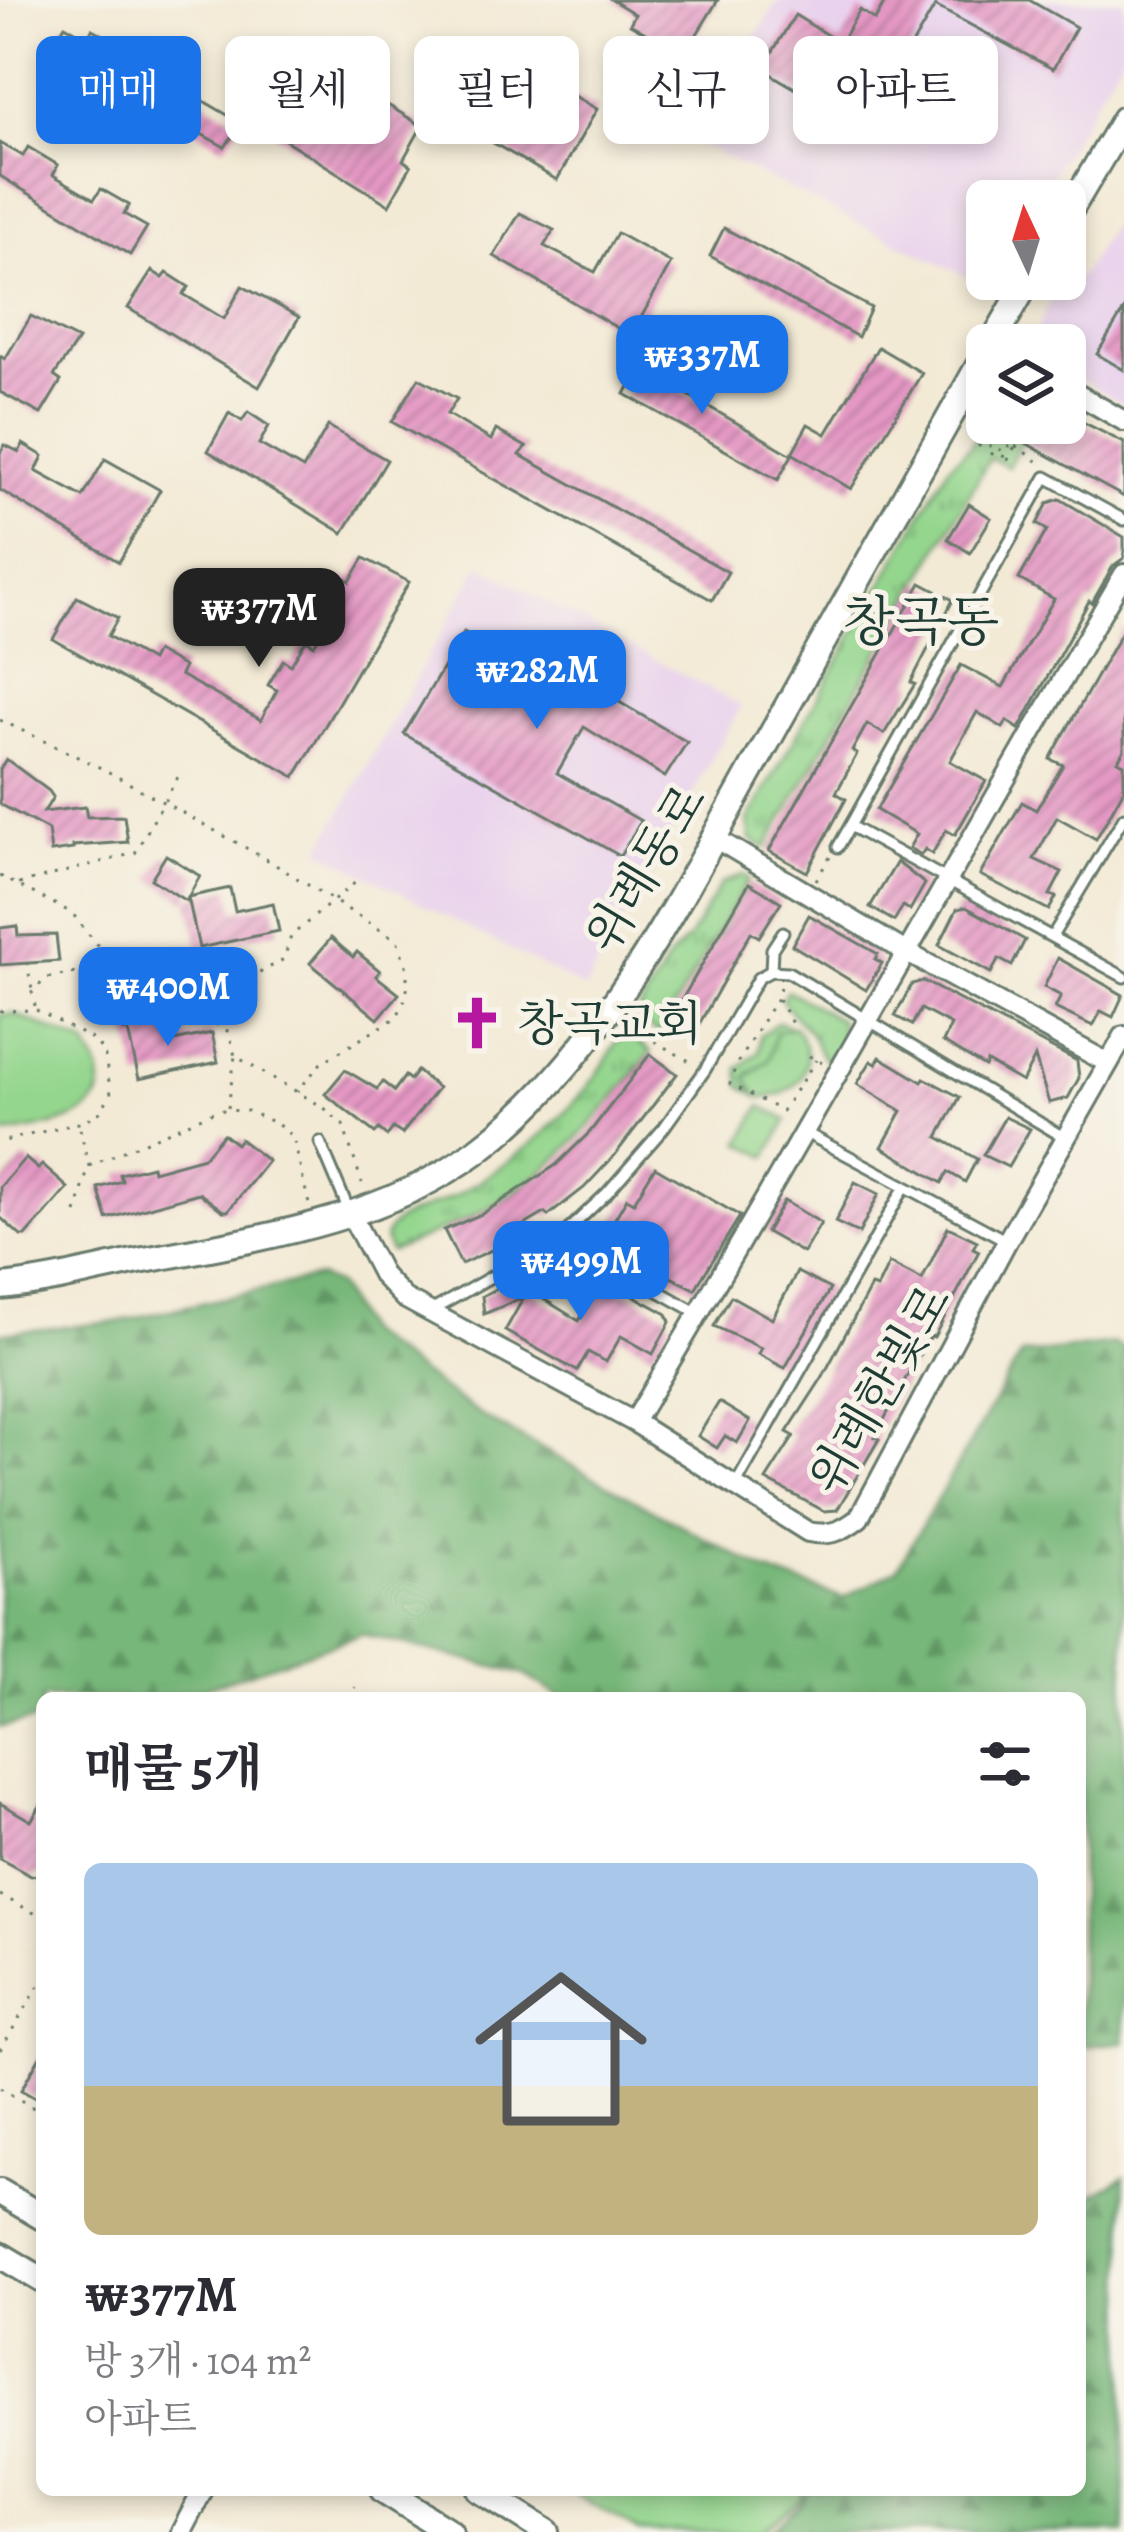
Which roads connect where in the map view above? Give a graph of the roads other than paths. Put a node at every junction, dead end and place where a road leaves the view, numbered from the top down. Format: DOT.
graph roads {
  1 [pos="1124,118"];
  2 [pos="1086,182"];
  3 [pos="966,390"];
  4 [pos="1086,399"];
  5 [pos="1124,421"];
  6 [pos="1124,520"];
  7 [pos="1124,574"];
  8 [pos="1124,817"];
  9 [pos="850,826"];
  10 [pos="713,837"];
  11 [pos="838,847"];
  12 [pos="946,880"];
  13 [pos="782,932"];
  14 [pos="1053,935"];
  15 [pos="906,952"];
  16 [pos="771,971"];
  17 [pos="1124,977"];
  18 [pos="868,1021"];
  19 [pos="1124,1036"];
  20 [pos="1108,1064"];
  21 [pos="806,1133"];
  22 [pos="1065,1138"];
  23 [pos="320,1142"];
  24 [pos="904,1188"];
  25 [pos="360,1210"];
  26 [pos="561,1237"];
  27 [pos="1007,1241"];
  28 [pos="0,1287"];
  29 [pos="431,1312"];
  30 [pos="699,1313"];
  31 [pos="634,1423"];
  32 [pos="734,1486"];
  33 [pos="0,2192"];
  34 [pos="36,2213"];
  35 [pos="0,2255"];
  36 [pos="36,2277"];
  37 [pos="200,2496"];
  38 [pos="393,2496"];
  39 [pos="490,2496"];
  40 [pos="181,2532"];
  41 [pos="450,2532"];
  42 [pos="547,2532"];
  1 -- 2 [label="street"];
  3 -- 10 [label="street, 위례동로"];
  4 -- 5 [label="street"];
  6 -- 9 [label="lane"];
  7 -- 12 [label="street"];
  8 -- 14 [label="lane"];
  9 -- 11 [label="lane"];
  9 -- 12 [label="lane"];
  10 -- 15 [label="street"];
  10 -- 25 [label="street, 위례동로"];
  12 -- 14 [label="lane"];
  12 -- 15 [label="street"];
  13 -- 16 [label="lane"];
  14 -- 17 [label="lane"];
  15 -- 18 [label="street"];
  15 -- 20 [label="street"];
  16 -- 18 [label="lane"];
  16 -- 26 [label="lane"];
  18 -- 21 [label="street"];
  18 -- 22 [label="lane"];
  19 -- 20 [label="street, 위례한빛로"];
  20 -- 22 [label="street, 위례한빛로"];
  21 -- 24 [label="lane"];
  21 -- 30 [label="street"];
  22 -- 27 [label="street, 위례한빛로"];
  23 -- 25 [label="lane"];
  24 -- 27 [label="lane"];
  24 -- 32 [label="lane, 위례한빛로"];
  25 -- 28 [label="street, 위례동로"];
  25 -- 29 [label="street, 위례한빛로"];
  26 -- 29 [label="lane"];
  26 -- 30 [label="lane"];
  27 -- 32 [label="street, 위례한빛로"];
  29 -- 31 [label="street, 위례한빛로"];
  30 -- 31 [label="street"];
  31 -- 32 [label="street, 위례한빛로"];
  33 -- 34 [label="street"];
  35 -- 36 [label="street"];
  37 -- 40 [label="street"];
  38 -- 41 [label="street"];
  39 -- 42 [label="street"];
}
